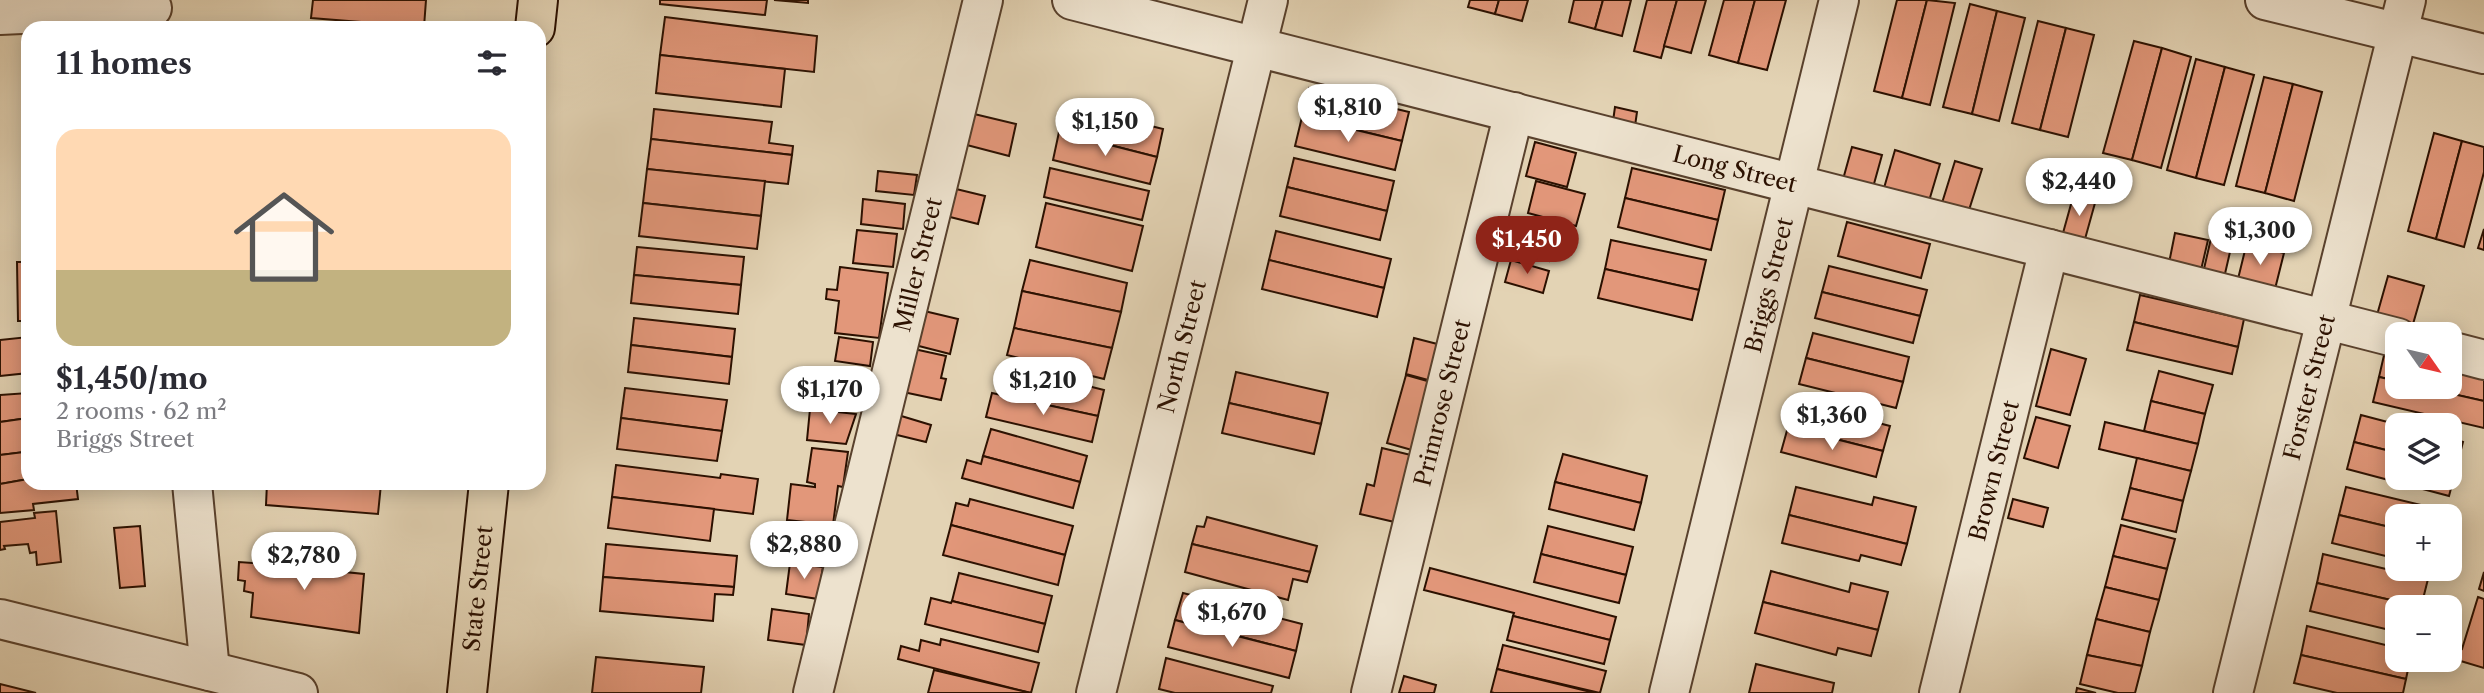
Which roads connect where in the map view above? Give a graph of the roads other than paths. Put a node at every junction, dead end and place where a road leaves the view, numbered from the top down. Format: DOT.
graph roads {
  1 [pos="538,0"];
  2 [pos="983,0"];
  3 [pos="1072,0"];
  4 [pos="1268,0"];
  5 [pos="1839,0"];
  6 [pos="2265,0"];
  7 [pos="153,12"];
  8 [pos="0,15"];
  9 [pos="2402,16"];
  10 [pos="536,21"];
  11 [pos="1257,47"];
  12 [pos="2484,54"];
  13 [pos="1514,112"];
  14 [pos="1794,184"];
  15 [pos="2049,249"];
  16 [pos="2326,320"];
  17 [pos="2385,335"];
  18 [pos="2462,354"];
  19 [pos="2484,360"];
  20 [pos="193,490"];
  21 [pos="488,490"];
  22 [pos="0,619"];
  23 [pos="210,671"];
  24 [pos="298,693"];
  25 [pos="467,693"];
  26 [pos="813,693"];
  27 [pos="1097,693"];
  28 [pos="1371,693"];
  29 [pos="1669,693"];
  30 [pos="1939,693"];
  31 [pos="2233,693"];
  1 -- 10 [label="main road"];
  2 -- 26 [label="street, Miller Street"];
  3 -- 11 [label="street, Long Street"];
  4 -- 11 [label="street, North Street"];
  5 -- 14 [label="street, Briggs Street"];
  6 -- 9 [label="street"];
  7 -- 8 [label="street"];
  9 -- 12 [label="street"];
  9 -- 16 [label="street, Forster Street"];
  11 -- 13 [label="street, Long Street"];
  11 -- 27 [label="street, North Street"];
  13 -- 14 [label="street, Long Street"];
  13 -- 28 [label="street, Primrose Street"];
  14 -- 15 [label="street, Long Street"];
  14 -- 29 [label="street, Briggs Street"];
  15 -- 16 [label="street, Long Street"];
  15 -- 30 [label="street, Brown Street"];
  16 -- 17 [label="street, Long Street"];
  16 -- 31 [label="street, Forster Street"];
  18 -- 19 [label="street"];
  20 -- 23 [label="street"];
  21 -- 25 [label="main road, State Street"];
  22 -- 23 [label="street"];
  23 -- 24 [label="street"];
}
